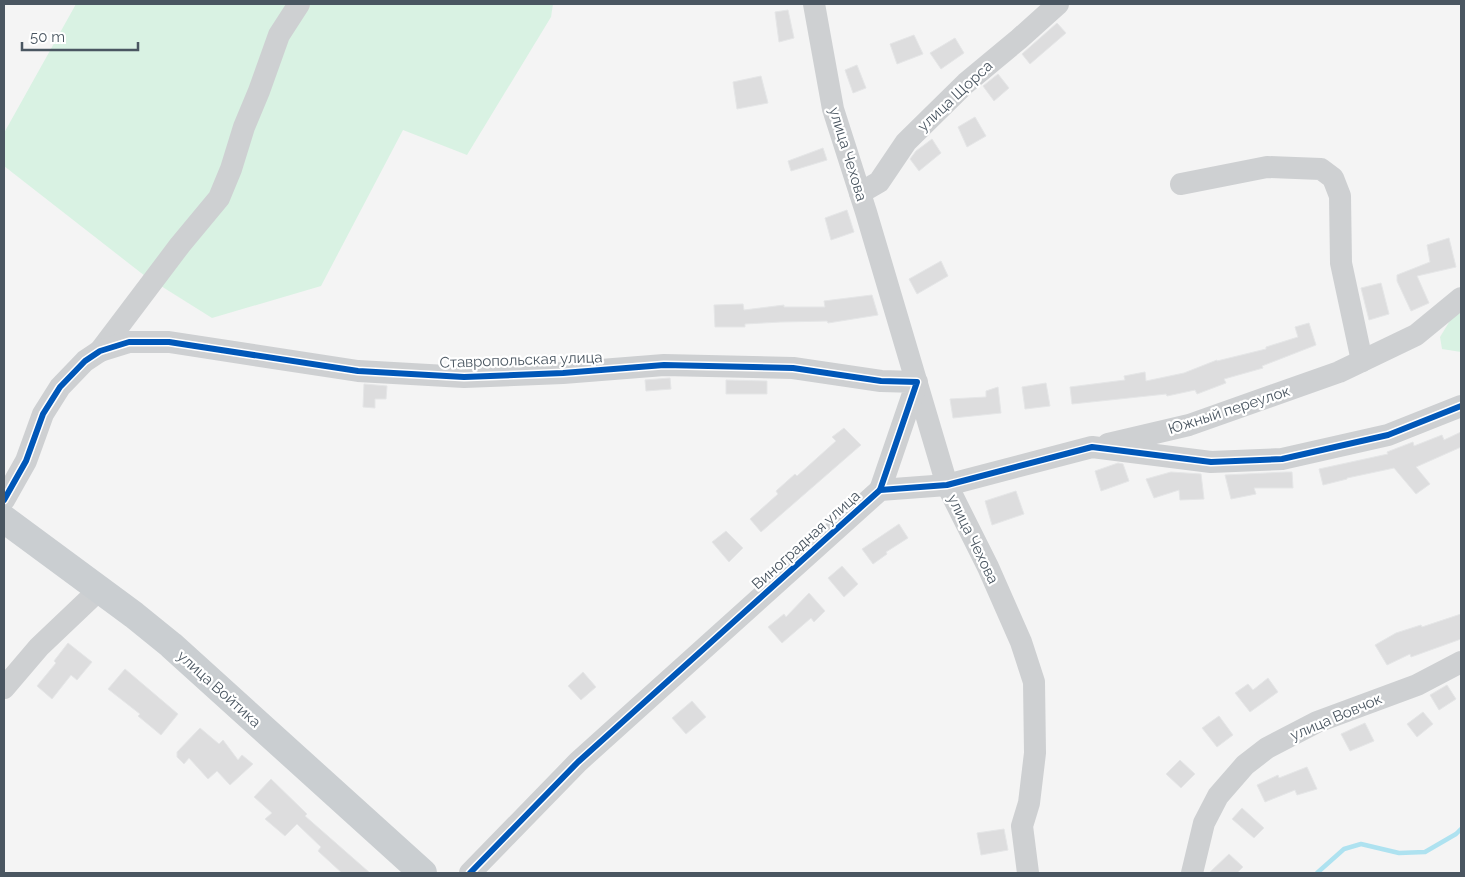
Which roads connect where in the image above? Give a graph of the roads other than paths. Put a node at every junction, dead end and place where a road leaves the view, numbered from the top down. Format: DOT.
graph roads {
  1 [pos="299,4"];
  2 [pos="814,4"];
  3 [pos="1058,4"];
  4 [pos="1182,184"];
  5 [pos="860,192"];
  6 [pos="1461,298"];
  7 [pos="100,351"];
  8 [pos="1362,361"];
  9 [pos="917,382"];
  10 [pos="1461,406"];
  11 [pos="1092,447"];
  12 [pos="947,485"];
  13 [pos="880,490"];
  14 [pos="4,500"];
  15 [pos="4,519"];
  16 [pos="100,589"];
  17 [pos="1461,662"];
  18 [pos="4,688"];
  19 [pos="423,873"];
  20 [pos="470,873"];
  21 [pos="1028,873"];
  22 [pos="1192,873"];
  1 -- 7 [label="street"];
  2 -- 5 [label="street, улица Чехова"];
  3 -- 5 [label="street, улица Щорса"];
  4 -- 8 [label="street"];
  5 -- 9 [label="street, улица Чехова"];
  6 -- 8 [label="street, Южный переулок"];
  7 -- 9 [label="street, Ставропольская улица"];
  7 -- 14 [label="street, Ставропольская улица"];
  8 -- 11 [label="street, Южный переулок"];
  9 -- 12 [label="street, улица Чехова"];
  9 -- 13 [label="street"];
  10 -- 11 [label="street, Виноградная улица"];
  11 -- 12 [label="street, Виноградная улица"];
  12 -- 13 [label="street, Виноградная улица"];
  12 -- 21 [label="street, улица Чехова"];
  13 -- 20 [label="street, Виноградная улица"];
  15 -- 16 [label="main road, улица Войтика"];
  16 -- 18 [label="street"];
  16 -- 19 [label="main road, улица Войтика"];
  17 -- 22 [label="street, улица Вовчок"];
}
